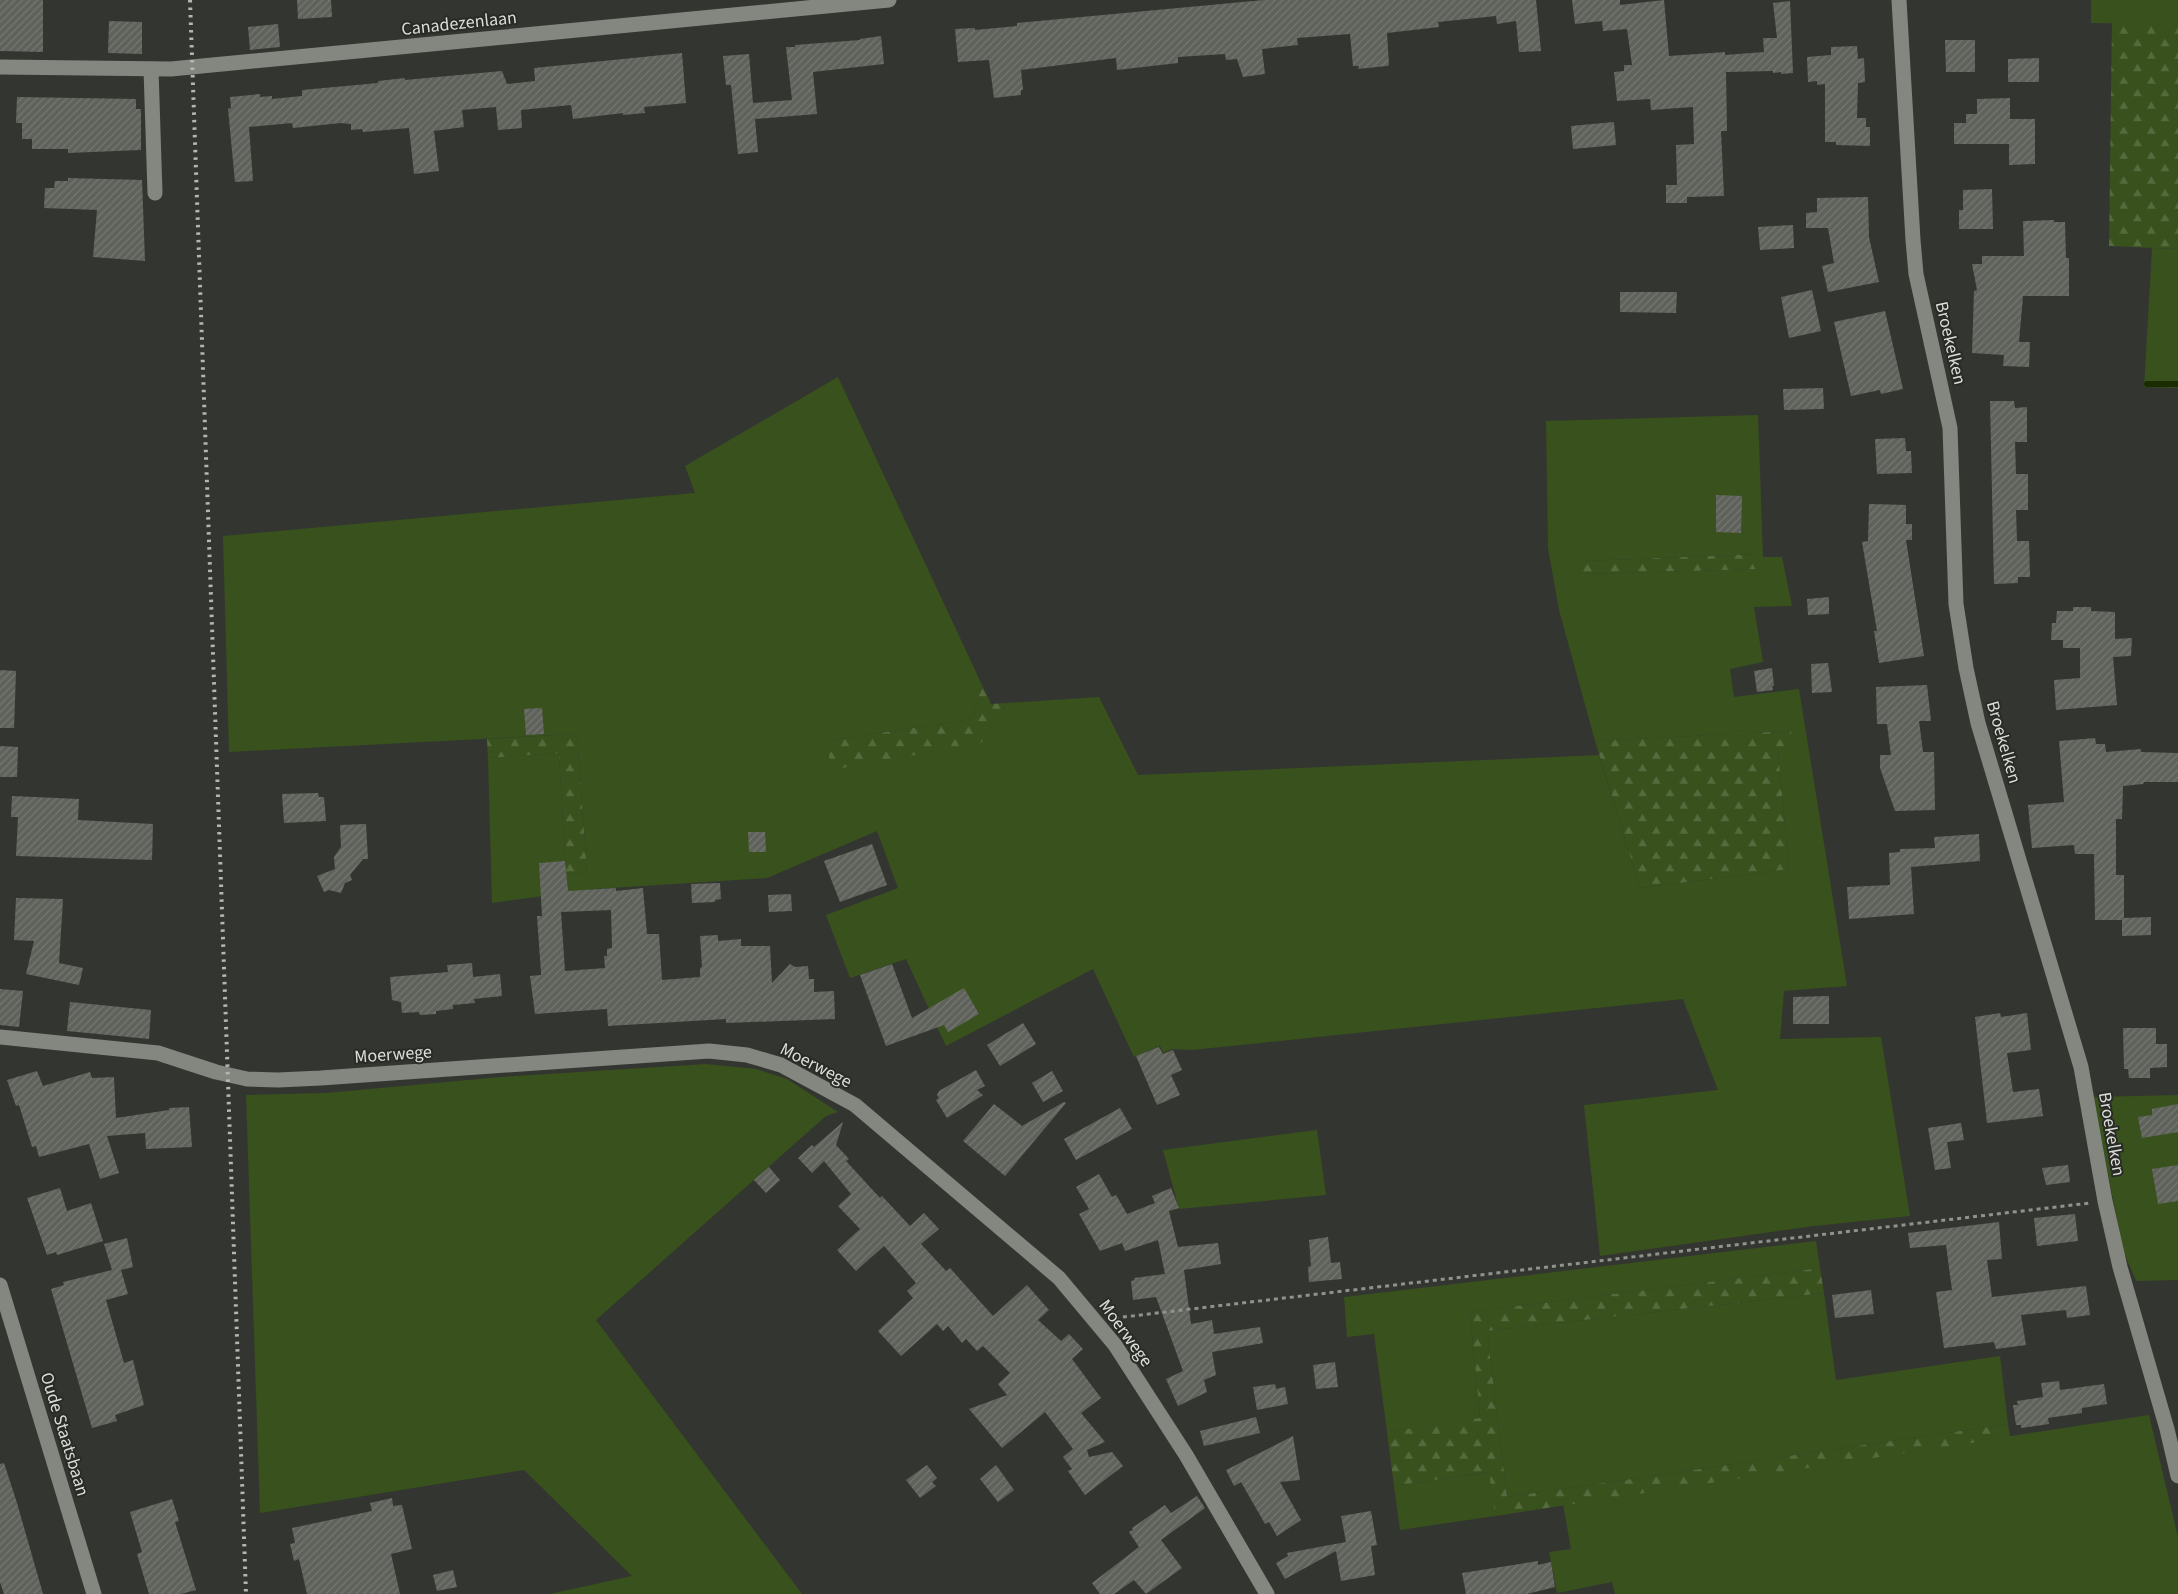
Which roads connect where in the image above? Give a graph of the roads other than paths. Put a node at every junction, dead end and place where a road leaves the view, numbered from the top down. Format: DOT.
graph roads {
  1 [pos="889,0"];
  2 [pos="1899,0"];
  3 [pos="0,67"];
  4 [pos="151,69"];
  5 [pos="155,193"];
  6 [pos="0,1037"];
  7 [pos="0,1285"];
  8 [pos="2178,1476"];
  9 [pos="94,1594"];
  10 [pos="1267,1594"];
  1 -- 4 [label="street, Canadezenlaan"];
  2 -- 8 [label="street, Broekelken"];
  3 -- 4 [label="street, Canadezenlaan"];
  4 -- 5 [label="street"];
  6 -- 10 [label="street, Moerwege"];
  7 -- 9 [label="street, Oude Staatsbaan"];
}
